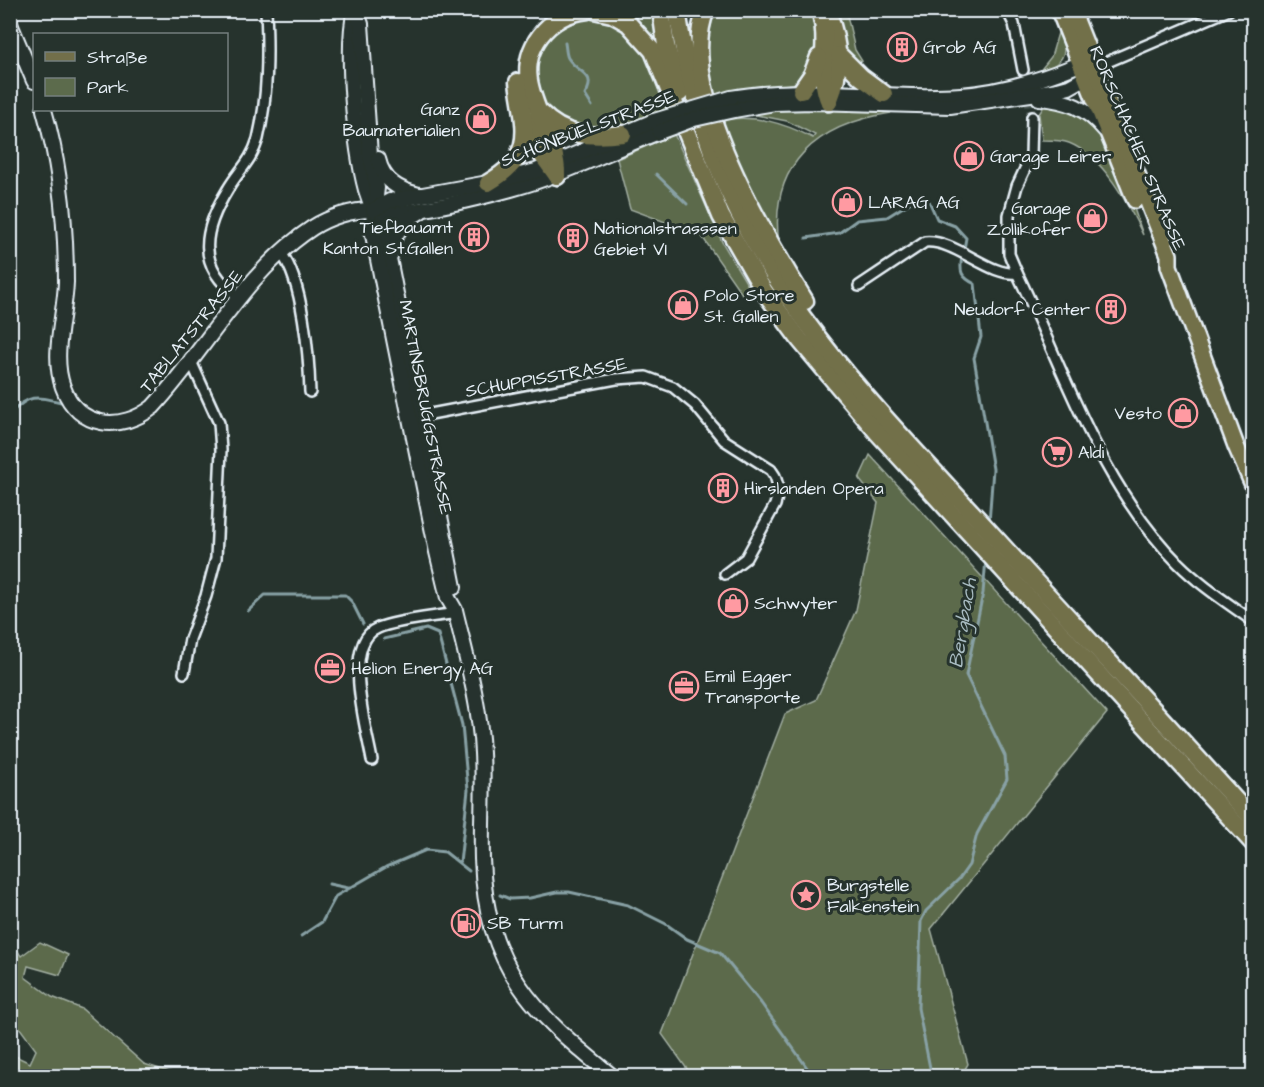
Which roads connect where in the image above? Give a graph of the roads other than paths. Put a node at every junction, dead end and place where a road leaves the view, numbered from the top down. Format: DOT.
graph roads {
  1 [pos="266,10"];
  2 [pos="355,10"];
  3 [pos="550,10"];
  4 [pos="588,10"];
  5 [pos="594,10"];
  6 [pos="661,10"];
  7 [pos="676,10"];
  8 [pos="706,10"];
  9 [pos="819,10"];
  10 [pos="1007,10"];
  11 [pos="1059,10"];
  12 [pos="1072,10"];
  13 [pos="1229,10"];
  14 [pos="826,19"];
  15 [pos="10,24"];
  16 [pos="838,55"];
  17 [pos="1023,70"];
  18 [pos="1086,70"];
  19 [pos="33,79"];
  20 [pos="801,91"];
  21 [pos="884,94"];
  22 [pos="829,95"];
  23 [pos="1025,97"];
  24 [pos="733,104"];
  25 [pos="531,108"];
  26 [pos="44,111"];
  27 [pos="1032,117"];
  28 [pos="368,122"];
  29 [pos="657,127"];
  30 [pos="1106,131"];
  31 [pos="623,134"];
  32 [pos="555,168"];
  33 [pos="700,169"];
  34 [pos="488,183"];
  35 [pos="426,201"];
  36 [pos="373,210"];
  37 [pos="281,253"];
  38 [pos="1169,266"];
  39 [pos="1017,273"];
  40 [pos="392,274"];
  41 [pos="859,286"];
  42 [pos="239,297"];
  43 [pos="190,359"];
  44 [pos="310,392"];
  45 [pos="864,393"];
  46 [pos="416,419"];
  47 [pos="1254,487"];
  48 [pos="725,574"];
  49 [pos="455,612"];
  50 [pos="1254,622"];
  51 [pos="184,673"];
  52 [pos="372,760"];
  53 [pos="1254,821"];
  54 [pos="1254,844"];
  55 [pos="612,1077"];
  1 -- 42 [label="street"];
  2 -- 28 [label="main road, MARTINSBRUGGSTRASSE"];
  2 -- 36 [label="main road, MARTINSBRUGGSTRASSE"];
  3 -- 25 [label="highway"];
  4 -- 25 [label="highway"];
  5 -- 33 [label="highway"];
  6 -- 33 [label="highway"];
  7 -- 45 [label="highway"];
  8 -- 45 [label="highway"];
  9 -- 14 [label="highway"];
  10 -- 17 [label="street"];
  11 -- 18 [label="main road, RORSCHACHER STRASSE"];
  12 -- 18 [label="main road, RORSCHACHER STRASSE"];
  13 -- 18 [label="street"];
  14 -- 16 [label="highway"];
  14 -- 20 [label="highway"];
  14 -- 22 [label="highway"];
  15 -- 19 [label="main road"];
  16 -- 21 [label="highway"];
  16 -- 22 [label="highway"];
  18 -- 21 [label="main road, SCHÖNBÜELSTRASSE"];
  18 -- 23 [label="main road, SCHÖNBÜELSTRASSE"];
  18 -- 30 [label="main road, RORSCHACHER STRASSE"];
  18 -- 38 [label="main road, RORSCHACHER STRASSE"];
  20 -- 22 [label="main road, SCHÖNBÜELSTRASSE"];
  20 -- 24 [label="main road, SCHÖNBÜELSTRASSE"];
  21 -- 22 [label="main road, SCHÖNBÜELSTRASSE"];
  22 -- 23 [label="main road, SCHÖNBÜELSTRASSE"];
  22 -- 24 [label="main road, SCHÖNBÜELSTRASSE"];
  23 -- 30 [label="main road"];
  24 -- 29 [label="main road, SCHÖNBÜELSTRASSE, bridge"];
  25 -- 31 [label="highway"];
  25 -- 32 [label="highway"];
  25 -- 34 [label="highway"];
  26 -- 43 [label="main road, TABLATSTRASSE"];
  27 -- 39 [label="street"];
  28 -- 35 [label="main road, MARTINSBRUGGSTRASSE"];
  28 -- 36 [label="main road, MARTINSBRUGGSTRASSE"];
  29 -- 31 [label="main road, SCHÖNBÜELSTRASSE"];
  29 -- 32 [label="main road, SCHÖNBÜELSTRASSE"];
  30 -- 38 [label="main road, RORSCHACHER STRASSE"];
  31 -- 32 [label="main road, SCHÖNBÜELSTRASSE"];
  32 -- 34 [label="main road, SCHÖNBÜELSTRASSE"];
  32 -- 35 [label="main road, SCHÖNBÜELSTRASSE"];
  33 -- 54 [label="highway"];
  34 -- 35 [label="main road, SCHÖNBÜELSTRASSE"];
  35 -- 36 [label="main road, SCHÖNBÜELSTRASSE"];
  35 -- 40 [label="main road, MARTINSBRUGGSTRASSE"];
  36 -- 37 [label="main road, TABLATSTRASSE"];
  36 -- 40 [label="main road, MARTINSBRUGGSTRASSE"];
  36 -- 46 [label="main road, MARTINSBRUGGSTRASSE"];
  37 -- 42 [label="main road, TABLATSTRASSE"];
  37 -- 44 [label="street"];
  38 -- 47 [label="main road, RORSCHACHER STRASSE"];
  39 -- 41 [label="street"];
  39 -- 50 [label="street"];
  40 -- 46 [label="main road, MARTINSBRUGGSTRASSE"];
  42 -- 43 [label="main road, TABLATSTRASSE"];
  43 -- 51 [label="street"];
  45 -- 53 [label="highway"];
  46 -- 48 [label="street, SCHUPPISSTRASSE"];
  46 -- 49 [label="main road, MARTINSBRUGGSTRASSE"];
  49 -- 52 [label="street"];
  49 -- 55 [label="main road, MARTINSBRUGGSTRASSE"];
}
